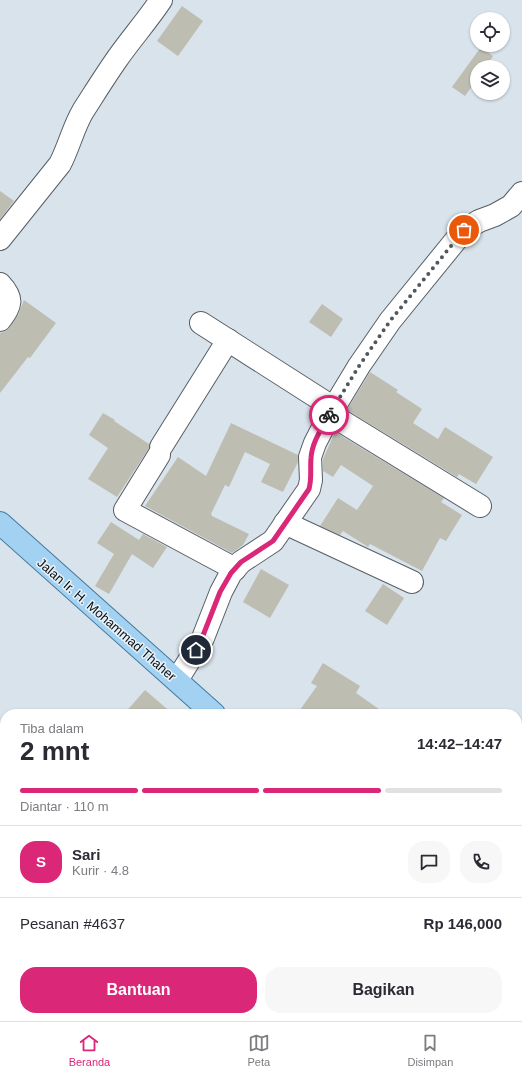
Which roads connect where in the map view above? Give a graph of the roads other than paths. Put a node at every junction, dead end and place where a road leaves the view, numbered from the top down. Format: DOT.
graph roads {
  1 [pos="161,0"];
  2 [pos="522,193"];
  3 [pos="0,239"];
  4 [pos="0,284"];
  5 [pos="0,320"];
  6 [pos="202,323"];
  7 [pos="228,340"];
  8 [pos="332,411"];
  9 [pos="480,506"];
  10 [pos="0,523"];
  11 [pos="285,523"];
  12 [pos="235,568"];
  13 [pos="412,582"];
  14 [pos="176,679"];
  15 [pos="209,709"];
  1 -- 3 [label="street"];
  2 -- 8 [label="street"];
  4 -- 5 [label="street"];
  6 -- 7 [label="street"];
  7 -- 8 [label="street"];
  7 -- 12 [label="street"];
  8 -- 9 [label="street"];
  8 -- 11 [label="street"];
  10 -- 14 [label="main road, Jalan Ir. H. Mohammad Thaher"];
  11 -- 12 [label="street"];
  11 -- 13 [label="street"];
  12 -- 14 [label="street"];
  14 -- 15 [label="main road, Jalan Ir. H. Mohammad Thaher"];
}
